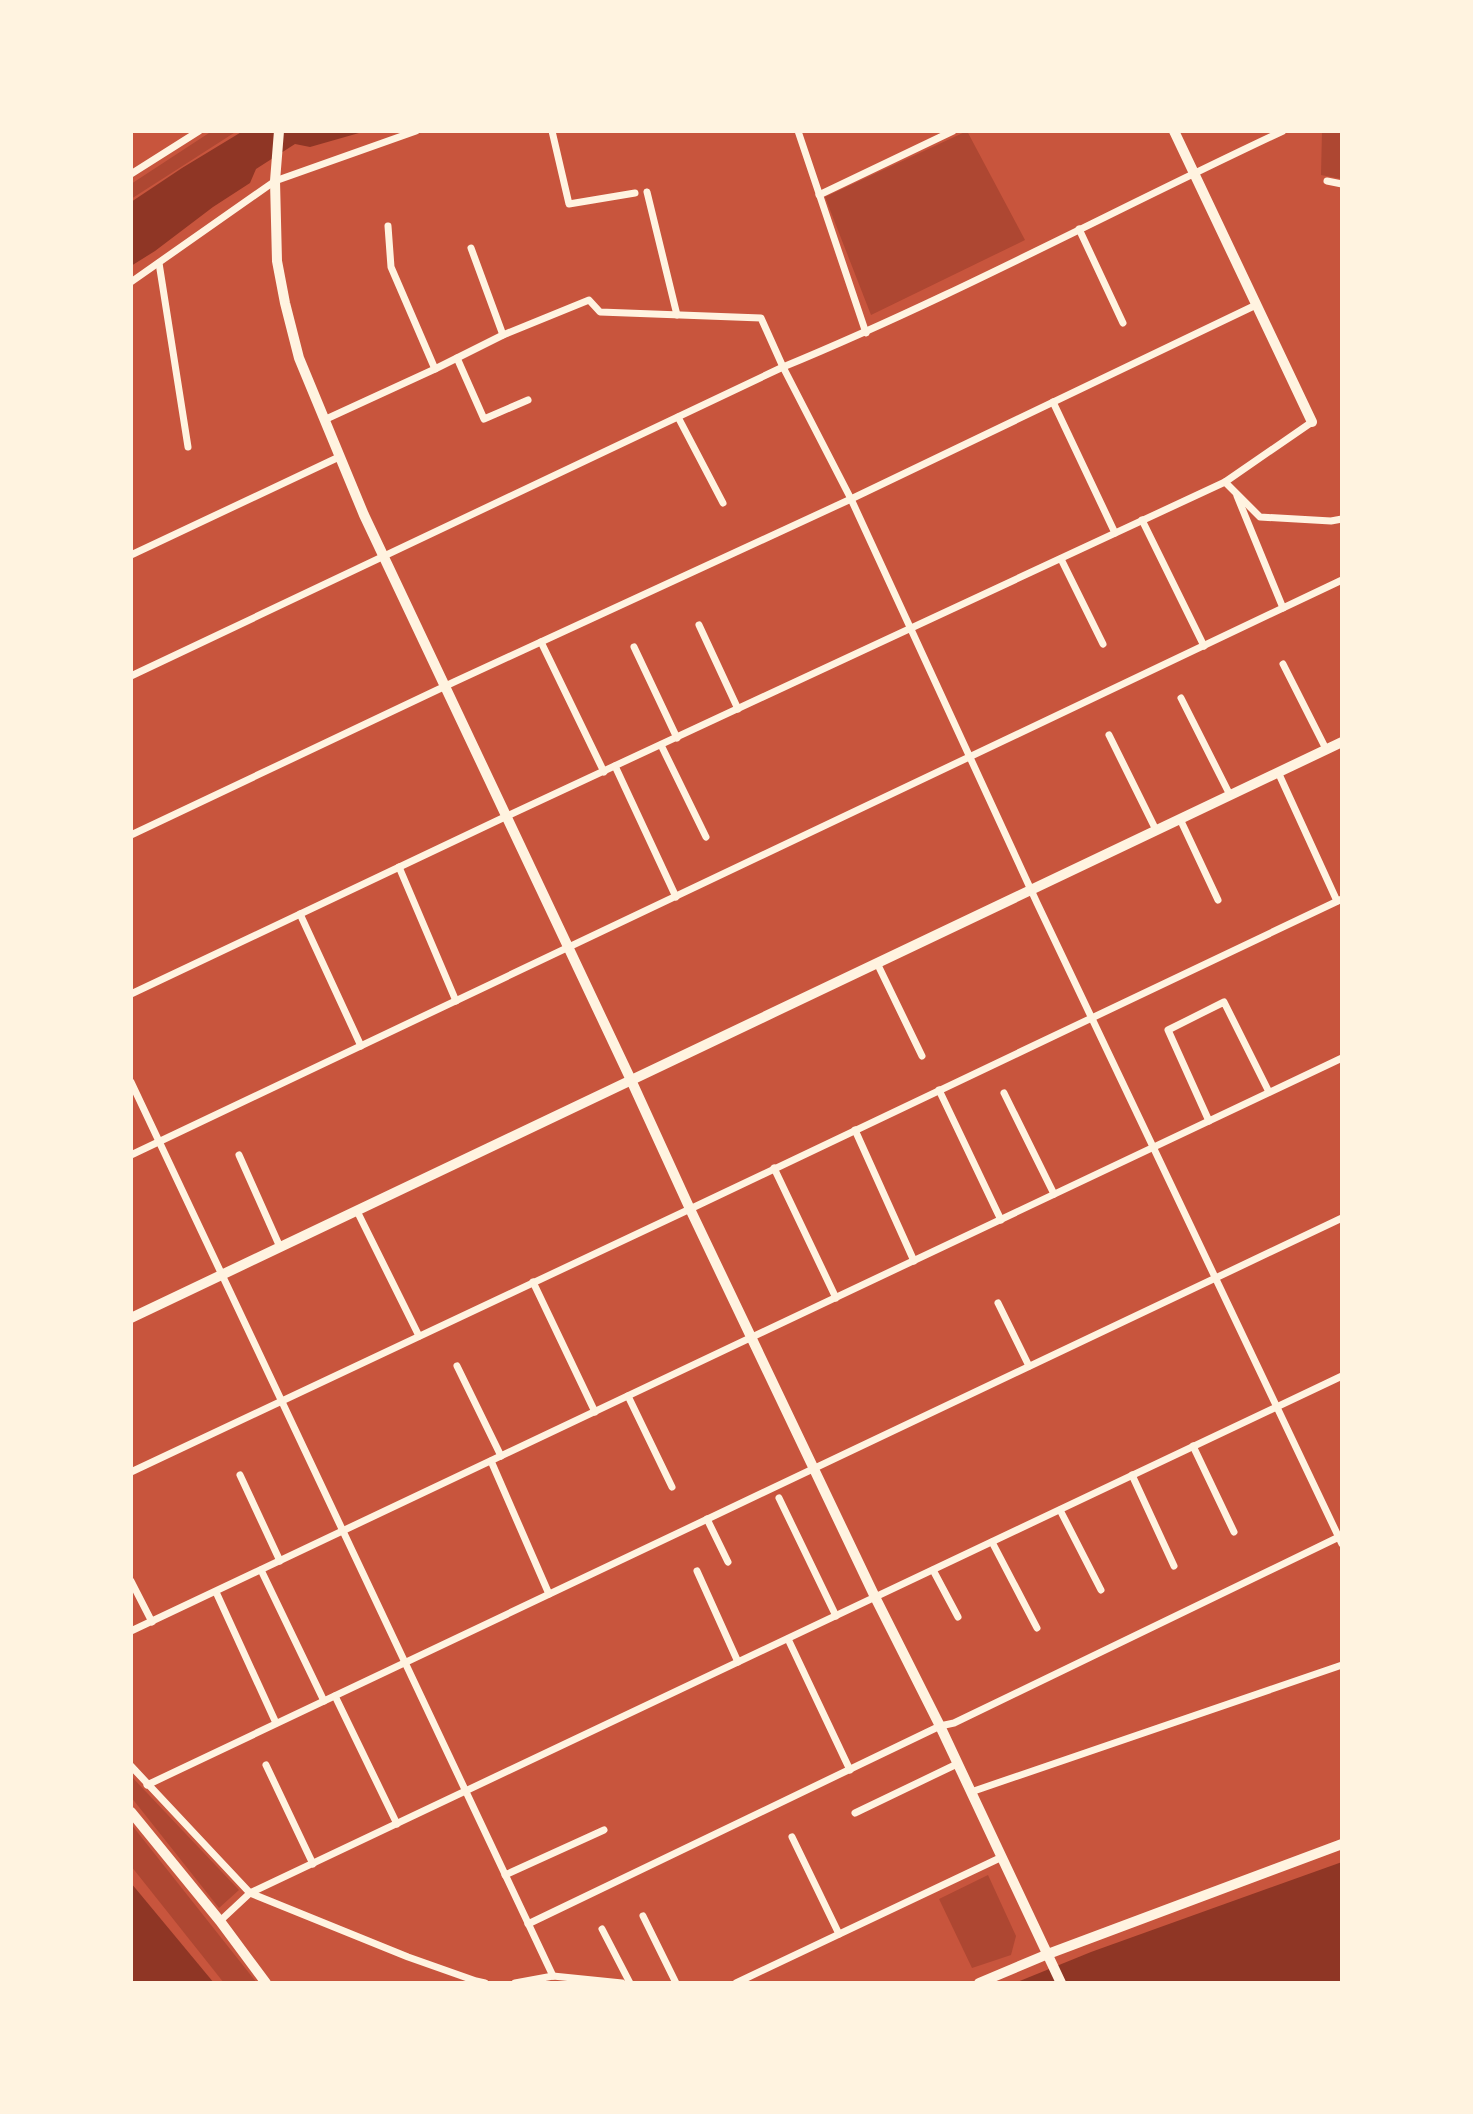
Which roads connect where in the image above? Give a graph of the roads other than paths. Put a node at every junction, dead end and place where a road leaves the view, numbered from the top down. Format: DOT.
graph roads {
  1 [pos="199,131"];
  2 [pos="279,131"];
  3 [pos="416,131"];
  4 [pos="552,131"];
  5 [pos="798,131"];
  6 [pos="953,131"];
  7 [pos="1174,131"];
  8 [pos="1283,131"];
  9 [pos="1193,173"];
  10 [pos="131,174"];
  11 [pos="275,181"];
  12 [pos="1327,181"];
  13 [pos="1342,184"];
  14 [pos="647,192"];
  15 [pos="635,193"];
  16 [pos="819,195"];
  17 [pos="388,226"];
  18 [pos="1079,229"];
  19 [pos="471,248"];
  20 [pos="159,263"];
  21 [pos="131,282"];
  22 [pos="1256,305"];
  23 [pos="677,315"];
  24 [pos="1124,323"];
  25 [pos="866,333"];
  26 [pos="503,335"];
  27 [pos="457,358"];
  28 [pos="783,367"];
  29 [pos="435,369"];
  30 [pos="528,400"];
  31 [pos="1053,402"];
  32 [pos="677,417"];
  33 [pos="324,420"];
  34 [pos="1312,422"];
  35 [pos="188,447"];
  36 [pos="339,457"];
  37 [pos="1224,482"];
  38 [pos="1235,492"];
  39 [pos="851,499"];
  40 [pos="723,503"];
  41 [pos="1342,519"];
  42 [pos="1142,520"];
  43 [pos="1115,533"];
  44 [pos="131,555"];
  45 [pos="384,556"];
  46 [pos="1061,559"];
  47 [pos="1342,580"];
  48 [pos="1283,608"];
  49 [pos="699,625"];
  50 [pos="911,629"];
  51 [pos="541,642"];
  52 [pos="1103,644"];
  53 [pos="1204,646"];
  54 [pos="634,647"];
  55 [pos="1283,664"];
  56 [pos="131,676"];
  57 [pos="445,686"];
  58 [pos="1181,698"];
  59 [pos="738,709"];
  60 [pos="1109,735"];
  61 [pos="677,738"];
  62 [pos="1342,742"];
  63 [pos="661,745"];
  64 [pos="1326,749"];
  65 [pos="970,757"];
  66 [pos="615,766"];
  67 [pos="604,772"];
  68 [pos="1278,772"];
  69 [pos="1230,795"];
  70 [pos="507,817"];
  71 [pos="1180,819"];
  72 [pos="1156,830"];
  73 [pos="131,835"];
  74 [pos="706,837"];
  75 [pos="399,867"];
  76 [pos="1031,890"];
  77 [pos="676,897"];
  78 [pos="1218,900"];
  79 [pos="1340,900"];
  80 [pos="300,914"];
  81 [pos="569,948"];
  82 [pos="877,963"];
  83 [pos="131,994"];
  84 [pos="456,1001"];
  85 [pos="1092,1017"];
  86 [pos="361,1046"];
  87 [pos="922,1056"];
  88 [pos="1342,1058"];
  89 [pos="631,1080"];
  90 [pos="131,1082"];
  91 [pos="939,1090"];
  92 [pos="1269,1092"];
  93 [pos="1004,1093"];
  94 [pos="1209,1121"];
  95 [pos="855,1130"];
  96 [pos="159,1142"];
  97 [pos="1154,1147"];
  98 [pos="131,1155"];
  99 [pos="239,1155"];
  100 [pos="774,1168"];
  101 [pos="1054,1194"];
  102 [pos="690,1209"];
  103 [pos="357,1211"];
  104 [pos="1342,1218"];
  105 [pos="1001,1220"];
  106 [pos="280,1247"];
  107 [pos="914,1261"];
  108 [pos="222,1275"];
  109 [pos="1216,1278"];
  110 [pos="533,1282"];
  111 [pos="836,1298"];
  112 [pos="998,1303"];
  113 [pos="131,1318"];
  114 [pos="419,1336"];
  115 [pos="753,1337"];
  116 [pos="457,1366"];
  117 [pos="1029,1366"];
  118 [pos="1342,1376"];
  119 [pos="628,1396"];
  120 [pos="282,1401"];
  121 [pos="1278,1406"];
  122 [pos="595,1412"];
  123 [pos="1193,1446"];
  124 [pos="501,1457"];
  125 [pos="491,1461"];
  126 [pos="814,1468"];
  127 [pos="131,1472"];
  128 [pos="240,1475"];
  129 [pos="1132,1475"];
  130 [pos="672,1487"];
  131 [pos="779,1498"];
  132 [pos="1060,1510"];
  133 [pos="707,1519"];
  134 [pos="343,1531"];
  135 [pos="1234,1532"];
  136 [pos="1341,1539"];
  137 [pos="992,1542"];
  138 [pos="280,1561"];
  139 [pos="728,1562"];
  140 [pos="1174,1566"];
  141 [pos="261,1570"];
  142 [pos="933,1570"];
  143 [pos="697,1571"];
  144 [pos="131,1581"];
  145 [pos="1101,1590"];
  146 [pos="216,1592"];
  147 [pos="549,1594"];
  148 [pos="875,1597"];
  149 [pos="836,1616"];
  150 [pos="958,1617"];
  151 [pos="152,1622"];
  152 [pos="1037,1628"];
  153 [pos="131,1631"];
  154 [pos="788,1639"];
  155 [pos="405,1662"];
  156 [pos="738,1662"];
  157 [pos="1342,1665"];
  158 [pos="335,1696"];
  159 [pos="324,1700"];
  160 [pos="276,1723"];
  161 [pos="940,1726"];
  162 [pos="957,1764"];
  163 [pos="266,1765"];
  164 [pos="131,1766"];
  165 [pos="849,1770"];
  166 [pos="147,1784"];
  167 [pos="466,1791"];
  168 [pos="971,1792"];
  169 [pos="131,1812"];
  170 [pos="855,1813"];
  171 [pos="397,1824"];
  172 [pos="604,1830"];
  173 [pos="792,1837"];
  174 [pos="1342,1844"];
  175 [pos="1002,1857"];
  176 [pos="313,1864"];
  177 [pos="505,1875"];
  178 [pos="250,1894"];
  179 [pos="643,1916"];
  180 [pos="220,1921"];
  181 [pos="528,1924"];
  182 [pos="602,1929"];
  183 [pos="839,1934"];
  184 [pos="1050,1959"];
  185 [pos="553,1976"];
  186 [pos="267,1983"];
  187 [pos="485,1983"];
  188 [pos="515,1983"];
  189 [pos="622,1983"];
  190 [pos="630,1983"];
  191 [pos="676,1983"];
  192 [pos="736,1983"];
  193 [pos="979,1983"];
  194 [pos="1061,1983"];
  1 -- 10 [label="street"];
  2 -- 11 [label="street"];
  3 -- 11 [label="street"];
  4 -- 15 [label="street"];
  5 -- 16 [label="street"];
  6 -- 16 [label="street"];
  7 -- 9 [label="street"];
  8 -- 9 [label="street"];
  9 -- 18 [label="street"];
  9 -- 22 [label="street"];
  11 -- 20 [label="street"];
  11 -- 33 [label="street"];
  12 -- 13 [label="street"];
  14 -- 23 [label="street"];
  16 -- 25 [label="street"];
  17 -- 29 [label="street"];
  18 -- 24 [label="street"];
  18 -- 25 [label="street"];
  19 -- 26 [label="street"];
  20 -- 21 [label="street"];
  20 -- 35 [label="street"];
  22 -- 31 [label="street"];
  22 -- 34 [label="street"];
  23 -- 26 [label="street"];
  23 -- 28 [label="street"];
  25 -- 28 [label="street"];
  26 -- 27 [label="street"];
  27 -- 29 [label="street"];
  27 -- 30 [label="street"];
  28 -- 32 [label="street"];
  28 -- 39 [label="street"];
  29 -- 33 [label="street"];
  31 -- 39 [label="street"];
  31 -- 43 [label="street"];
  32 -- 40 [label="street"];
  32 -- 45 [label="street"];
  33 -- 36 [label="street"];
  34 -- 37 [label="street"];
  36 -- 44 [label="street"];
  36 -- 45 [label="street"];
  37 -- 38 [label="street"];
  37 -- 42 [label="street"];
  38 -- 41 [label="street"];
  38 -- 48 [label="street"];
  39 -- 50 [label="street"];
  39 -- 51 [label="street"];
  42 -- 43 [label="street"];
  42 -- 53 [label="street"];
  43 -- 46 [label="street"];
  45 -- 56 [label="street"];
  45 -- 57 [label="street"];
  46 -- 50 [label="street"];
  46 -- 52 [label="street"];
  47 -- 48 [label="street"];
  48 -- 53 [label="street"];
  49 -- 59 [label="street"];
  50 -- 59 [label="street"];
  50 -- 65 [label="street"];
  51 -- 57 [label="street"];
  51 -- 67 [label="street"];
  53 -- 65 [label="street"];
  54 -- 61 [label="street"];
  55 -- 64 [label="street"];
  57 -- 70 [label="street"];
  57 -- 73 [label="street"];
  58 -- 69 [label="street"];
  59 -- 61 [label="street"];
  60 -- 72 [label="street"];
  61 -- 63 [label="street"];
  62 -- 64 [label="street"];
  63 -- 66 [label="street"];
  63 -- 74 [label="street"];
  64 -- 68 [label="street"];
  65 -- 76 [label="street"];
  65 -- 77 [label="street"];
  66 -- 67 [label="street"];
  66 -- 77 [label="street"];
  67 -- 70 [label="street"];
  68 -- 69 [label="street"];
  68 -- 79 [label="street"];
  69 -- 71 [label="street"];
  70 -- 75 [label="street"];
  70 -- 81 [label="street"];
  71 -- 72 [label="street"];
  71 -- 78 [label="street"];
  72 -- 76 [label="street"];
  75 -- 80 [label="street"];
  75 -- 84 [label="street"];
  76 -- 82 [label="street"];
  76 -- 85 [label="street"];
  77 -- 81 [label="street"];
  79 -- 85 [label="street"];
  80 -- 83 [label="street"];
  80 -- 86 [label="street"];
  81 -- 84 [label="street"];
  81 -- 89 [label="street"];
  82 -- 87 [label="street"];
  82 -- 89 [label="street"];
  84 -- 86 [label="street"];
  85 -- 91 [label="street"];
  85 -- 97 [label="street"];
  86 -- 96 [label="street"];
  88 -- 92 [label="street"];
  89 -- 102 [label="street"];
  89 -- 103 [label="street"];
  90 -- 96 [label="street"];
  91 -- 95 [label="street"];
  91 -- 105 [label="street"];
  92 -- 94 [label="street"];
  92 -- 94 [label="street"];
  93 -- 101 [label="street"];
  94 -- 97 [label="street"];
  95 -- 100 [label="street"];
  95 -- 107 [label="street"];
  96 -- 98 [label="street"];
  96 -- 108 [label="street"];
  97 -- 101 [label="street"];
  97 -- 109 [label="street"];
  99 -- 106 [label="street"];
  100 -- 102 [label="street"];
  100 -- 111 [label="street"];
  101 -- 105 [label="street"];
  102 -- 110 [label="street"];
  102 -- 115 [label="street"];
  103 -- 106 [label="street"];
  103 -- 114 [label="street"];
  104 -- 109 [label="street"];
  105 -- 107 [label="street"];
  106 -- 108 [label="street"];
  107 -- 111 [label="street"];
  108 -- 113 [label="street"];
  108 -- 120 [label="street"];
  109 -- 117 [label="street"];
  109 -- 121 [label="street"];
  110 -- 114 [label="street"];
  110 -- 122 [label="street"];
  111 -- 115 [label="street"];
  112 -- 117 [label="street"];
  114 -- 120 [label="street"];
  115 -- 119 [label="street"];
  115 -- 126 [label="street"];
  116 -- 124 [label="street"];
  117 -- 126 [label="street"];
  118 -- 121 [label="street"];
  119 -- 122 [label="street"];
  119 -- 130 [label="street"];
  120 -- 127 [label="street"];
  120 -- 134 [label="street"];
  121 -- 123 [label="street"];
  121 -- 136 [label="street"];
  122 -- 124 [label="street"];
  123 -- 129 [label="street"];
  123 -- 135 [label="street"];
  124 -- 125 [label="street"];
  125 -- 134 [label="street"];
  125 -- 147 [label="street"];
  126 -- 133 [label="street"];
  126 -- 148 [label="street"];
  128 -- 138 [label="street"];
  129 -- 132 [label="street"];
  129 -- 140 [label="street"];
  131 -- 149 [label="street"];
  132 -- 137 [label="street"];
  132 -- 145 [label="street"];
  133 -- 139 [label="street"];
  133 -- 147 [label="street"];
  134 -- 138 [label="street"];
  134 -- 155 [label="street"];
  136 -- 161 [label="street"];
  137 -- 142 [label="street"];
  137 -- 152 [label="street"];
  138 -- 141 [label="street"];
  141 -- 146 [label="street"];
  141 -- 159 [label="street"];
  142 -- 148 [label="street"];
  142 -- 150 [label="street"];
  143 -- 156 [label="street"];
  144 -- 151 [label="street"];
  146 -- 151 [label="street"];
  146 -- 160 [label="street"];
  147 -- 155 [label="street"];
  148 -- 149 [label="street"];
  148 -- 161 [label="street"];
  149 -- 154 [label="street"];
  151 -- 153 [label="street"];
  154 -- 156 [label="street"];
  154 -- 165 [label="street"];
  155 -- 158 [label="street"];
  155 -- 167 [label="street"];
  156 -- 167 [label="street"];
  157 -- 168 [label="street"];
  158 -- 159 [label="street"];
  158 -- 171 [label="street"];
  159 -- 160 [label="street"];
  160 -- 166 [label="street"];
  161 -- 162 [label="street"];
  161 -- 165 [label="street"];
  162 -- 168 [label="street"];
  162 -- 170 [label="street"];
  163 -- 176 [label="street"];
  164 -- 166 [label="street"];
  165 -- 181 [label="street"];
  166 -- 178 [label="street"];
  167 -- 171 [label="street"];
  167 -- 177 [label="street"];
  168 -- 175 [label="street"];
  169 -- 180 [label="street"];
  171 -- 176 [label="street"];
  172 -- 177 [label="street"];
  173 -- 183 [label="street"];
  174 -- 184 [label="street"];
  175 -- 183 [label="street"];
  175 -- 184 [label="street"];
  176 -- 178 [label="street"];
  177 -- 181 [label="street"];
  178 -- 180 [label="street"];
  178 -- 187 [label="street"];
  179 -- 191 [label="street"];
  180 -- 186 [label="street"];
  181 -- 185 [label="street"];
  182 -- 190 [label="street"];
  183 -- 192 [label="street"];
  184 -- 193 [label="street"];
  184 -- 194 [label="street"];
  185 -- 188 [label="street"];
  185 -- 189 [label="street"];
}
